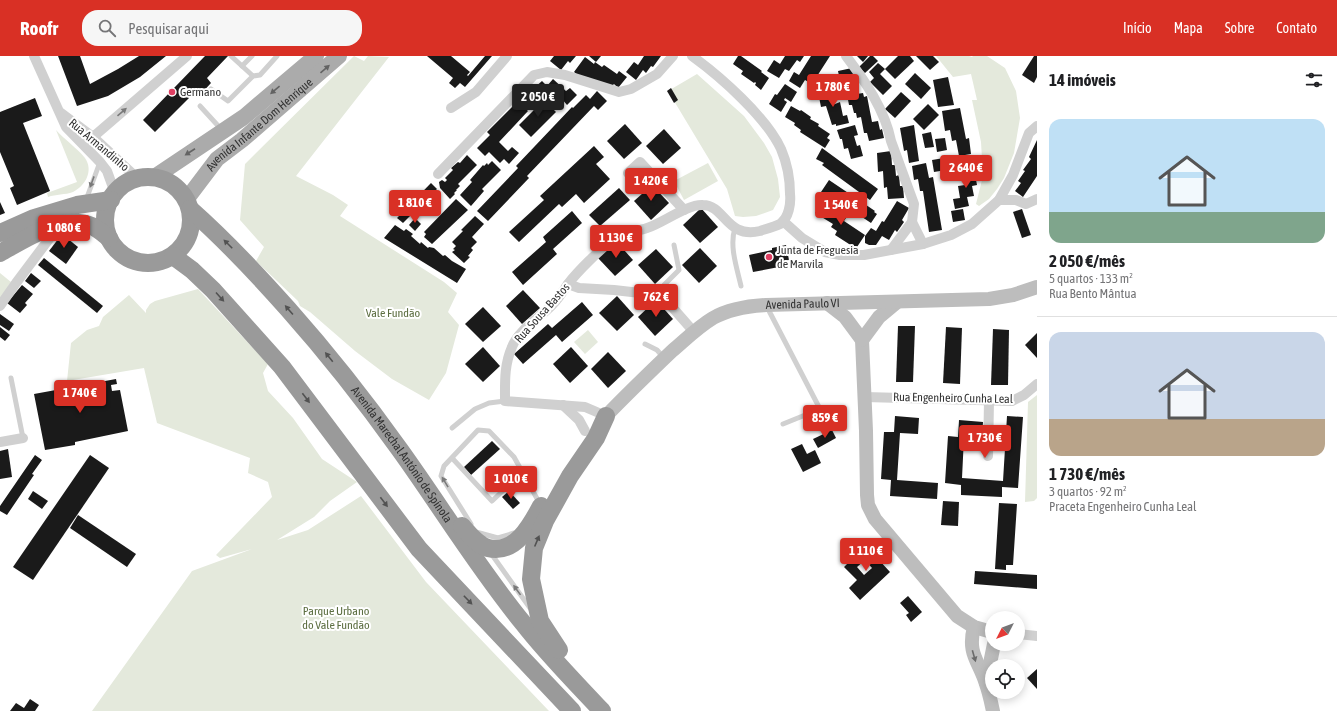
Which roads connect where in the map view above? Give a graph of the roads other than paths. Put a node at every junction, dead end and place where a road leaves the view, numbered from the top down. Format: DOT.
graph roads {
  1 [pos="34,56"];
  2 [pos="187,56"];
  3 [pos="231,56"];
  4 [pos="252,56"];
  5 [pos="277,56"];
  6 [pos="316,56"];
  7 [pos="339,56"];
  8 [pos="507,56"];
  9 [pos="673,56"];
  10 [pos="692,56"];
  11 [pos="846,56"];
  12 [pos="242,66"];
  13 [pos="253,76"];
  14 [pos="211,89"];
  15 [pos="200,106"];
  16 [pos="451,108"];
  17 [pos="60,113"];
  18 [pos="1037,126"];
  19 [pos="223,131"];
  20 [pos="93,137"];
  21 [pos="100,162"];
  22 [pos="438,174"];
  23 [pos="650,174"];
  24 [pos="145,178"];
  25 [pos="113,197"];
  26 [pos="1037,199"];
  27 [pos="999,200"];
  28 [pos="84,203"];
  29 [pos="188,204"];
  30 [pos="684,210"];
  31 [pos="783,221"];
  32 [pos="912,222"];
  33 [pos="59,226"];
  34 [pos="735,228"];
  35 [pos="0,233"];
  36 [pos="109,238"];
  37 [pos="923,244"];
  38 [pos="674,245"];
  39 [pos="892,250"];
  40 [pos="0,253"];
  41 [pos="173,256"];
  42 [pos="568,284"];
  43 [pos="741,286"];
  44 [pos="1037,287"];
  45 [pos="658,295"];
  46 [pos="897,302"];
  47 [pos="827,303"];
  48 [pos="766,304"];
  49 [pos="0,306"];
  50 [pos="694,332"];
  51 [pos="862,340"];
  52 [pos="645,344"];
  53 [pos="665,358"];
  54 [pos="11,378"];
  55 [pos="1037,384"];
  56 [pos="865,396"];
  57 [pos="505,401"];
  58 [pos="989,401"];
  59 [pos="563,405"];
  60 [pos="606,416"];
  61 [pos="783,424"];
  62 [pos="452,428"];
  63 [pos="585,431"];
  64 [pos="23,438"];
  65 [pos="0,442"];
  66 [pos="988,456"];
  67 [pos="452,458"];
  68 [pos="529,485"];
  69 [pos="427,490"];
  70 [pos="541,505"];
  71 [pos="531,524"];
  72 [pos="476,532"];
  73 [pos="487,548"];
  74 [pos="540,621"];
  75 [pos="974,628"];
  76 [pos="985,630"];
  77 [pos="1025,635"];
  78 [pos="1037,636"];
  79 [pos="985,681"];
  80 [pos="990,699"];
  81 [pos="596,705"];
  82 [pos="572,711"];
  83 [pos="993,711"];
  1 -- 17 [label="street, Rua Armandinho"];
  20 -- 2 [label="street, one-way"];
  3 -- 12 [label="lane"];
  4 -- 12 [label="lane"];
  5 -- 13 [label="lane"];
  6 -- 19 [label="main road, Avenida Infante Dom Henrique, one-way"];
  29 -- 7 [label="main road, Avenida Infante Dom Henrique, one-way"];
  8 -- 16 [label="street"];
  9 -- 22 [label="street"];
  10 -- 31 [label="street"];
  11 -- 32 [label="street"];
  12 -- 13 [label="lane"];
  13 -- 14 [label="lane"];
  15 -- 19 [label="lane"];
  17 -- 20 [label="street, Rua Armandinho"];
  17 -- 21 [label="street, Rua Armandinho"];
  18 -- 27 [label="street"];
  19 -- 24 [label="main road, Avenida Infante Dom Henrique, one-way"];
  20 -- 24 [label="street, Rua Armandinho"];
  21 -- 25 [label="street, Rua Armandinho"];
  21 -- 28 [label="lane, one-way"];
  23 -- 30 [label="street"];
  24 -- 25 [label="highway"];
  24 -- 29 [label="highway"];
  25 -- 28 [label="highway"];
  25 -- 36 [label="highway"];
  26 -- 27 [label="street"];
  27 -- 37 [label="street"];
  28 -- 35 [label="highway"];
  29 -- 41 [label="highway"];
  69 -- 29 [label="highway, Avenida Marechal António de Spínola, one-way"];
  30 -- 34 [label="street, Rua Sousa Bastos"];
  30 -- 42 [label="street, Rua Sousa Bastos"];
  31 -- 34 [label="street"];
  31 -- 39 [label="street"];
  32 -- 37 [label="street"];
  32 -- 39 [label="street"];
  33 -- 36 [label="highway"];
  33 -- 40 [label="highway"];
  33 -- 49 [label="street"];
  34 -- 43 [label="lane"];
  36 -- 41 [label="highway"];
  37 -- 39 [label="street"];
  38 -- 45 [label="lane"];
  41 -- 82 [label="highway, one-way"];
  42 -- 45 [label="street"];
  42 -- 57 [label="street, Rua Sousa Bastos"];
  44 -- 46 [label="main road, Avenida Paulo VI"];
  45 -- 50 [label="street"];
  46 -- 47 [label="main road, Avenida Paulo VI"];
  46 -- 51 [label="main road"];
  47 -- 48 [label="main road, Avenida Paulo VI"];
  47 -- 51 [label="main road"];
  48 -- 50 [label="main road, Avenida Paulo VI"];
  48 -- 61 [label="lane"];
  50 -- 53 [label="main road, Avenida Paulo VI"];
  51 -- 56 [label="main road"];
  52 -- 53 [label="lane"];
  53 -- 60 [label="main road, Avenida Paulo VI"];
  54 -- 64 [label="lane"];
  55 -- 58 [label="street, Rua Engenheiro Cunha Leal"];
  56 -- 58 [label="street, Rua Engenheiro Cunha Leal"];
  56 -- 75 [label="main road"];
  57 -- 59 [label="street"];
  57 -- 62 [label="lane"];
  58 -- 66 [label="street"];
  59 -- 60 [label="street"];
  59 -- 63 [label="street"];
  60 -- 63 [label="highway"];
  74 -- 60 [label="highway, one-way"];
  63 -- 70 [label="highway"];
  64 -- 65 [label="street"];
  67 -- 68 [label="lane"];
  67 -- 68 [label="lane"];
  72 -- 67 [label="lane, one-way"];
  68 -- 70 [label="lane"];
  69 -- 73 [label="highway"];
  69 -- 81 [label="highway, Avenida Marechal António de Spínola"];
  70 -- 71 [label="highway"];
  71 -- 72 [label="lane"];
  71 -- 73 [label="highway"];
  72 -- 73 [label="lane"];
  74 -- 73 [label="lane, one-way"];
  74 -- 81 [label="highway"];
  75 -- 76 [label="main road"];
  75 -- 79 [label="main road, one-way"];
  77 -- 78 [label="street"];
  80 -- 83 [label="main road"];
}
